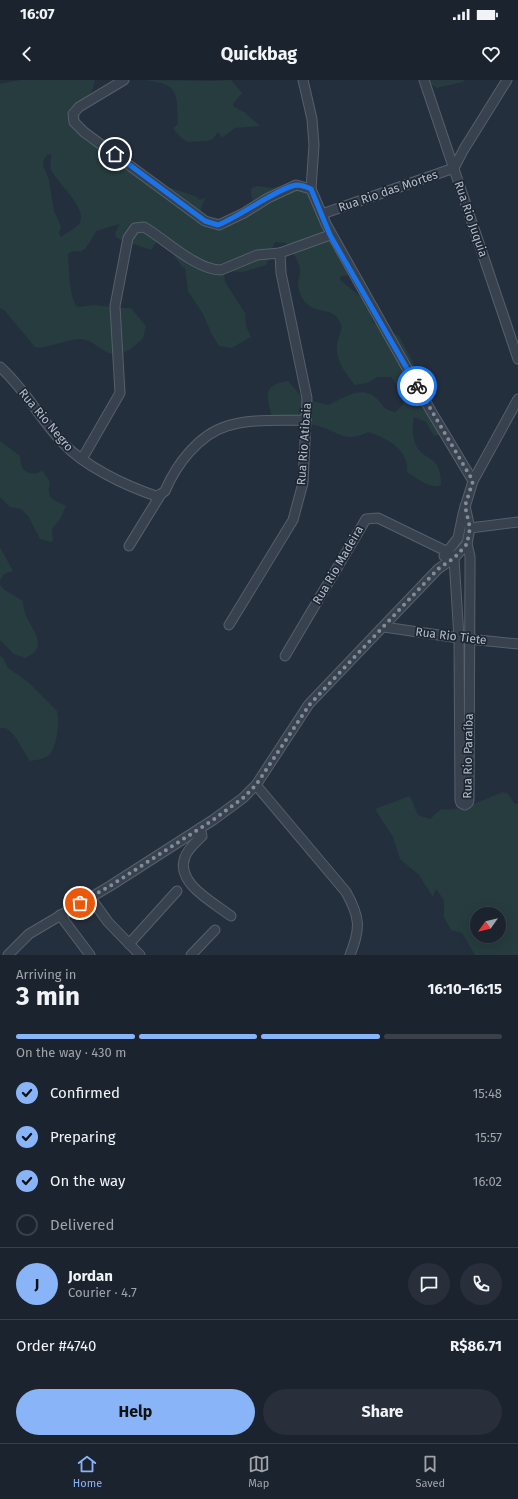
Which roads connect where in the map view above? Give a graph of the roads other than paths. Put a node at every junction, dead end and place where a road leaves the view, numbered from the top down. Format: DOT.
graph roads {
  1 [pos="124,80"];
  2 [pos="303,80"];
  3 [pos="424,80"];
  4 [pos="507,80"];
  5 [pos="454,168"];
  6 [pos="311,189"];
  7 [pos="322,214"];
  8 [pos="330,235"];
  9 [pos="280,253"];
  10 [pos="518,359"];
  11 [pos="0,367"];
  12 [pos="518,399"];
  13 [pos="306,420"];
  14 [pos="82,459"];
  15 [pos="473,481"];
  16 [pos="161,494"];
  17 [pos="465,506"];
  18 [pos="518,522"];
  19 [pos="470,528"];
  20 [pos="458,538"];
  21 [pos="467,544"];
  22 [pos="129,546"];
  23 [pos="446,551"];
  24 [pos="454,558"];
  25 [pos="438,569"];
  26 [pos="229,625"];
  27 [pos="384,627"];
  28 [pos="459,638"];
  29 [pos="469,639"];
  30 [pos="518,644"];
  31 [pos="285,656"];
  32 [pos="256,785"];
  33 [pos="200,828"];
  34 [pos="178,891"];
  35 [pos="90,898"];
  36 [pos="60,915"];
  37 [pos="231,916"];
  38 [pos="215,930"];
  39 [pos="129,944"];
  40 [pos="8,955"];
  41 [pos="90,955"];
  42 [pos="140,955"];
  43 [pos="191,955"];
  44 [pos="350,955"];
  1 -- 6 [label="street"];
  2 -- 6 [label="street"];
  3 -- 5 [label="street, Rua Rio Juquia"];
  4 -- 5 [label="street"];
  5 -- 7 [label="street, Rua Rio das Mortes"];
  5 -- 10 [label="street, Rua Rio Juquia"];
  6 -- 7 [label="street"];
  7 -- 8 [label="street"];
  8 -- 9 [label="street"];
  8 -- 15 [label="street"];
  9 -- 13 [label="street, Rua Rio Atibaia"];
  9 -- 14 [label="street"];
  11 -- 14 [label="street, Rua Rio Negro"];
  12 -- 15 [label="street"];
  13 -- 16 [label="street"];
  13 -- 26 [label="street, Rua Rio Atibaia"];
  14 -- 16 [label="street, Rua Rio Negro"];
  15 -- 17 [label="street"];
  16 -- 22 [label="street"];
  17 -- 19 [label="street"];
  17 -- 20 [label="street"];
  18 -- 19 [label="street"];
  19 -- 21 [label="street, Rua Rio Paraíba"];
  20 -- 21 [label="street"];
  20 -- 23 [label="street"];
  21 -- 24 [label="street"];
  21 -- 29 [label="street, Rua Rio Paraíba"];
  23 -- 24 [label="street, Rua Rio Madeira"];
  23 -- 25 [label="street"];
  23 -- 31 [label="street, Rua Rio Madeira"];
  24 -- 25 [label="street"];
  24 -- 28 [label="street, Rua Rio Paraíba"];
  25 -- 27 [label="street"];
  27 -- 28 [label="street, Rua Rio Tiete"];
  27 -- 32 [label="street"];
  28 -- 29 [label="street, Rua Rio Tiete"];
  28 -- 29 [label="street, Rua Rio Paraíba"];
  29 -- 30 [label="street, Rua Rio Tiete"];
  32 -- 33 [label="street"];
  32 -- 44 [label="street"];
  33 -- 35 [label="street"];
  33 -- 37 [label="street"];
  34 -- 39 [label="street"];
  35 -- 36 [label="street"];
  35 -- 39 [label="street"];
  36 -- 40 [label="street"];
  36 -- 41 [label="street"];
  38 -- 43 [label="street"];
  39 -- 42 [label="street"];
}
